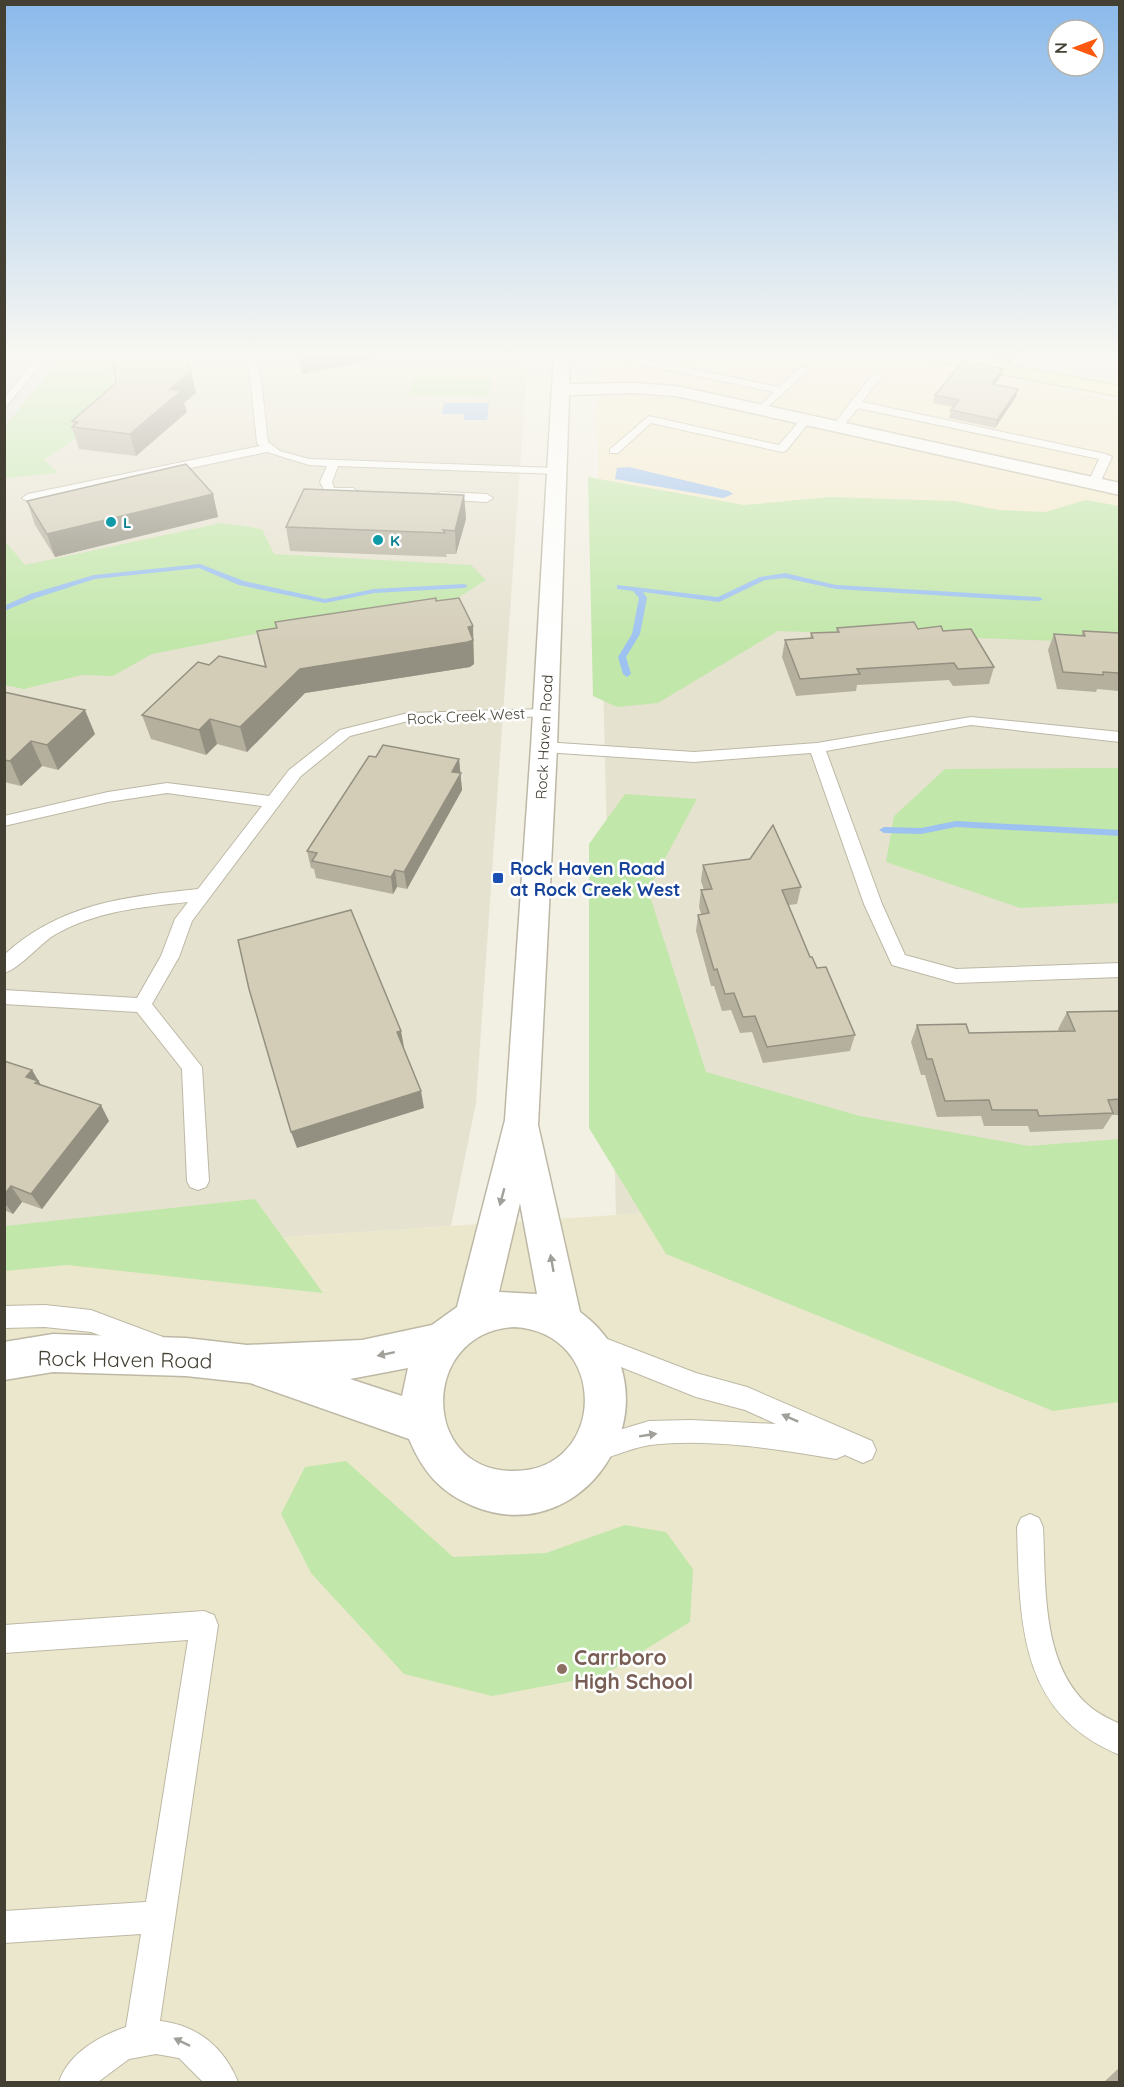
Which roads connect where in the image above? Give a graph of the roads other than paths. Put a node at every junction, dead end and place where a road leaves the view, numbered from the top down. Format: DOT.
graph roads {
  1 [pos="257,450"];
  2 [pos="272,450"];
  3 [pos="557,450"];
  4 [pos="940,450"];
  5 [pos="1075,450"];
  6 [pos="334,463"];
  7 [pos="556,471"];
  8 [pos="1093,485"];
  9 [pos="1119,489"];
  10 [pos="363,492"];
  11 [pos="431,495"];
  12 [pos="28,498"];
  13 [pos="487,498"];
  14 [pos="546,713"];
  15 [pos="1119,737"];
  16 [pos="544,747"];
  17 [pos="817,748"];
  18 [pos="273,802"];
  19 [pos="4,821"];
  20 [pos="203,894"];
  21 [pos="4,966"];
  22 [pos="1119,970"];
  23 [pos="4,997"];
  24 [pos="142,1005"];
  25 [pos="522,1120"];
  26 [pos="198,1180"];
  27 [pos="4,1317"];
  28 [pos="458,1331"];
  29 [pos="575,1332"];
  30 [pos="186,1357"];
  31 [pos="4,1361"];
  32 [pos="247,1364"];
  33 [pos="422,1423"];
  34 [pos="592,1450"];
  35 [pos="1030,1527"];
  36 [pos="4,1639"];
  37 [pos="1119,1741"];
  38 [pos="160,1917"];
  39 [pos="4,1927"];
  40 [pos="141,2037"];
  41 [pos="76,2082"];
  42 [pos="221,2082"];
  1 -- 12 [label="lane"];
  2 -- 6 [label="lane"];
  3 -- 7 [label="street, Rock Haven Road"];
  4 -- 8 [label="street"];
  5 -- 8 [label="lane"];
  6 -- 7 [label="lane"];
  6 -- 10 [label="lane"];
  7 -- 14 [label="street, Rock Haven Road"];
  8 -- 9 [label="street"];
  11 -- 13 [label="lane"];
  14 -- 16 [label="street, Rock Haven Road"];
  14 -- 18 [label="lane, Rock Creek West"];
  15 -- 17 [label="lane"];
  16 -- 17 [label="lane"];
  16 -- 25 [label="street, Rock Haven Road"];
  17 -- 22 [label="lane"];
  18 -- 19 [label="lane"];
  18 -- 20 [label="lane, Rock Creek West"];
  20 -- 21 [label="lane"];
  20 -- 24 [label="lane, Rock Creek West"];
  23 -- 24 [label="lane"];
  24 -- 26 [label="lane"];
  25 -- 28 [label="street, Rock Haven Road, one-way"];
  29 -- 25 [label="street, Rock Haven Road, one-way"];
  27 -- 30 [label="lane"];
  28 -- 29 [label="street, Rock Haven Road"];
  28 -- 32 [label="street, Rock Haven Road, one-way"];
  28 -- 33 [label="street, Rock Haven Road"];
  29 -- 34 [label="street, Rock Haven Road"];
  34 -- 29 [label="lane, one-way"];
  30 -- 31 [label="street, Rock Haven Road"];
  30 -- 32 [label="street, Rock Haven Road"];
  32 -- 33 [label="street, Rock Haven Road"];
  33 -- 34 [label="street, Rock Haven Road"];
  35 -- 37 [label="lane"];
  36 -- 38 [label="lane"];
  38 -- 39 [label="lane"];
  38 -- 40 [label="lane"];
  40 -- 41 [label="lane"];
  42 -- 40 [label="lane, one-way"];
}
